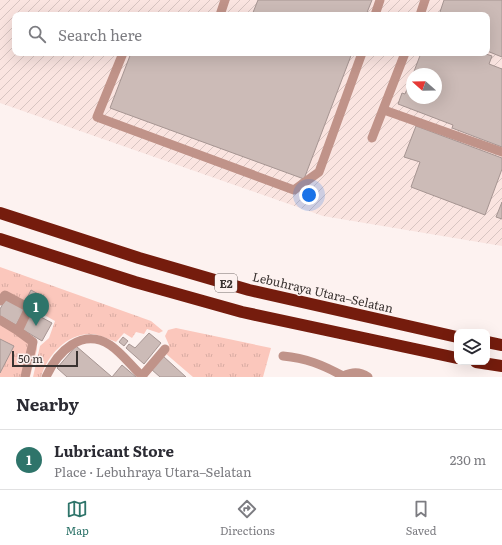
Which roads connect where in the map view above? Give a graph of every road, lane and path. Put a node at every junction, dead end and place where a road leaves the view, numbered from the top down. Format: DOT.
graph roads {
  1 [pos="225,0"];
  2 [pos="380,0"];
  3 [pos="426,0"];
  4 [pos="221,12"];
  5 [pos="376,12"];
  6 [pos="421,12"];
  7 [pos="122,56"];
  8 [pos="361,56"];
  9 [pos="404,56"];
  10 [pos="384,110"];
  11 [pos="372,138"];
  12 [pos="502,152"];
  13 [pos="0,213"];
  14 [pos="0,239"];
  15 [pos="0,302"];
  16 [pos="0,320"];
  17 [pos="18,331"];
  18 [pos="454,336"];
  19 [pos="490,343"];
  20 [pos="502,345"];
  21 [pos="165,349"];
  22 [pos="283,356"];
  23 [pos="454,357"];
  24 [pos="490,364"];
  25 [pos="502,366"];
  26 [pos="50,375"];
  27 [pos="143,376"];
  28 [pos="25,377"];
  29 [pos="342,377"];
  30 [pos="368,377"];
  1 -- 4 [label="street"];
  2 -- 5 [label="street"];
  3 -- 6 [label="street"];
  7 -- 8 [label="street"];
  9 -- 10 [label="street"];
  10 -- 11 [label="street"];
  10 -- 12 [label="street"];
  13 -- 18 [label="highway, Lebuhraya Utara–Selatan / E2"];
  14 -- 23 [label="highway, E2"];
  15 -- 17 [label="street"];
  16 -- 17 [label="street"];
  17 -- 28 [label="street"];
  19 -- 20 [label="highway"];
  21 -- 27 [label="street"];
  22 -- 29 [label="street"];
  24 -- 25 [label="highway"];
  26 -- 27 [label="street"];
  29 -- 30 [label="street"];
}
